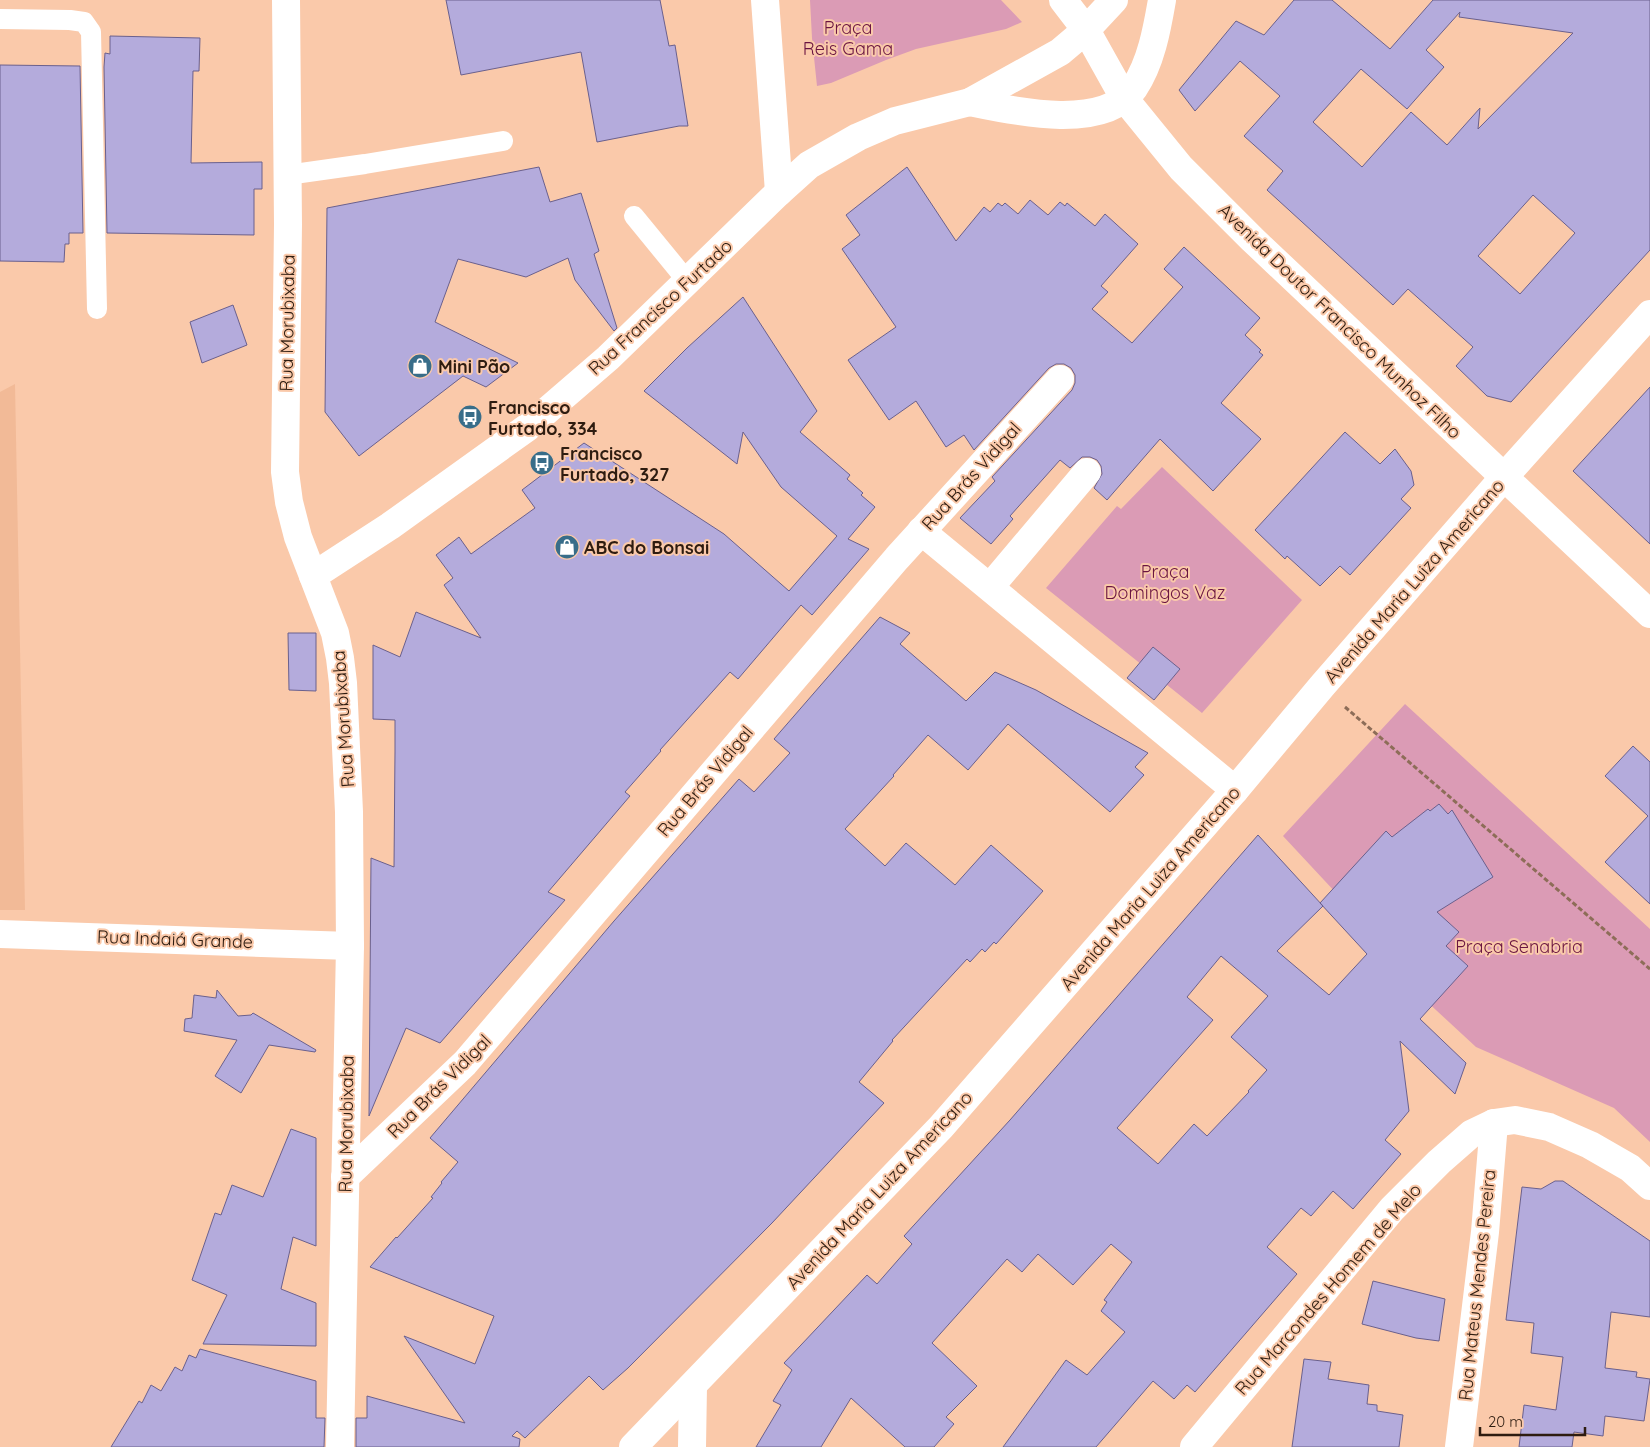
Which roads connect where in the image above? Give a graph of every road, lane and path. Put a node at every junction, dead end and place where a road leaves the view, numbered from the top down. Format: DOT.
graph roads {
  1 [pos="286,0"];
  2 [pos="765,0"];
  3 [pos="1064,0"];
  4 [pos="1114,0"];
  5 [pos="1162,0"];
  6 [pos="0,19"];
  7 [pos="1086,30"];
  8 [pos="1124,98"];
  9 [pos="970,102"];
  10 [pos="503,141"];
  11 [pos="287,175"];
  12 [pos="779,192"];
  13 [pos="634,216"];
  14 [pos="688,282"];
  15 [pos="96,310"];
  16 [pos="1650,314"];
  17 [pos="1060,379"];
  18 [pos="1087,472"];
  19 [pos="1504,477"];
  20 [pos="921,531"];
  21 [pos="313,576"];
  22 [pos="990,587"];
  23 [pos="1650,614"];
  24 [pos="1322,686"];
  25 [pos="1235,790"];
  26 [pos="0,934"];
  27 [pos="350,946"];
  28 [pos="1650,969"];
  29 [pos="1494,1123"];
  30 [pos="345,1178"];
  31 [pos="1650,1186"];
  32 [pos="693,1386"];
  33 [pos="645,1444"];
  34 [pos="340,1447"];
  35 [pos="692,1447"];
  36 [pos="1194,1447"];
  37 [pos="1459,1447"];
  1 -- 11 [label="street, Rua Morubixaba"];
  2 -- 12 [label="street"];
  3 -- 7 [label="street, Avenida Doutor Francisco Munhoz Filho"];
  4 -- 7 [label="street, Rua Francisco Furtado"];
  5 -- 8 [label="street, Rua Francisco Furtado"];
  6 -- 15 [label="lane"];
  7 -- 8 [label="street, Avenida Doutor Francisco Munhoz Filho"];
  7 -- 9 [label="street, Rua Francisco Furtado"];
  8 -- 9 [label="street, Rua Francisco Furtado"];
  8 -- 19 [label="street, Avenida Doutor Francisco Munhoz Filho"];
  9 -- 12 [label="street, Rua Francisco Furtado"];
  10 -- 11 [label="lane"];
  11 -- 21 [label="street, Rua Morubixaba"];
  12 -- 14 [label="street, Rua Francisco Furtado"];
  13 -- 14 [label="lane"];
  14 -- 21 [label="street, Rua Francisco Furtado"];
  16 -- 19 [label="street, Avenida Maria Luiza Americano"];
  17 -- 20 [label="street, Rua Brás Vidigal"];
  18 -- 22 [label="street"];
  19 -- 23 [label="street, Avenida Doutor Francisco Munhoz Filho"];
  19 -- 24 [label="street, Avenida Maria Luiza Americano"];
  20 -- 22 [label="street"];
  20 -- 30 [label="street, Rua Brás Vidigal"];
  21 -- 27 [label="street, Rua Morubixaba"];
  22 -- 25 [label="street"];
  24 -- 25 [label="street, Avenida Maria Luiza Americano"];
  24 -- 28 [label="path"];
  25 -- 32 [label="street, Avenida Maria Luiza Americano"];
  26 -- 27 [label="street, Rua Indaiá Grande"];
  27 -- 30 [label="street, Rua Morubixaba"];
  29 -- 31 [label="street"];
  29 -- 36 [label="street, Rua Marcondes Homem de Melo"];
  29 -- 37 [label="street, Rua Mateus Mendes Pereira"];
  30 -- 34 [label="street, Rua Morubixaba"];
  32 -- 33 [label="street, Avenida Maria Luiza Americano"];
  32 -- 35 [label="street"];
}
